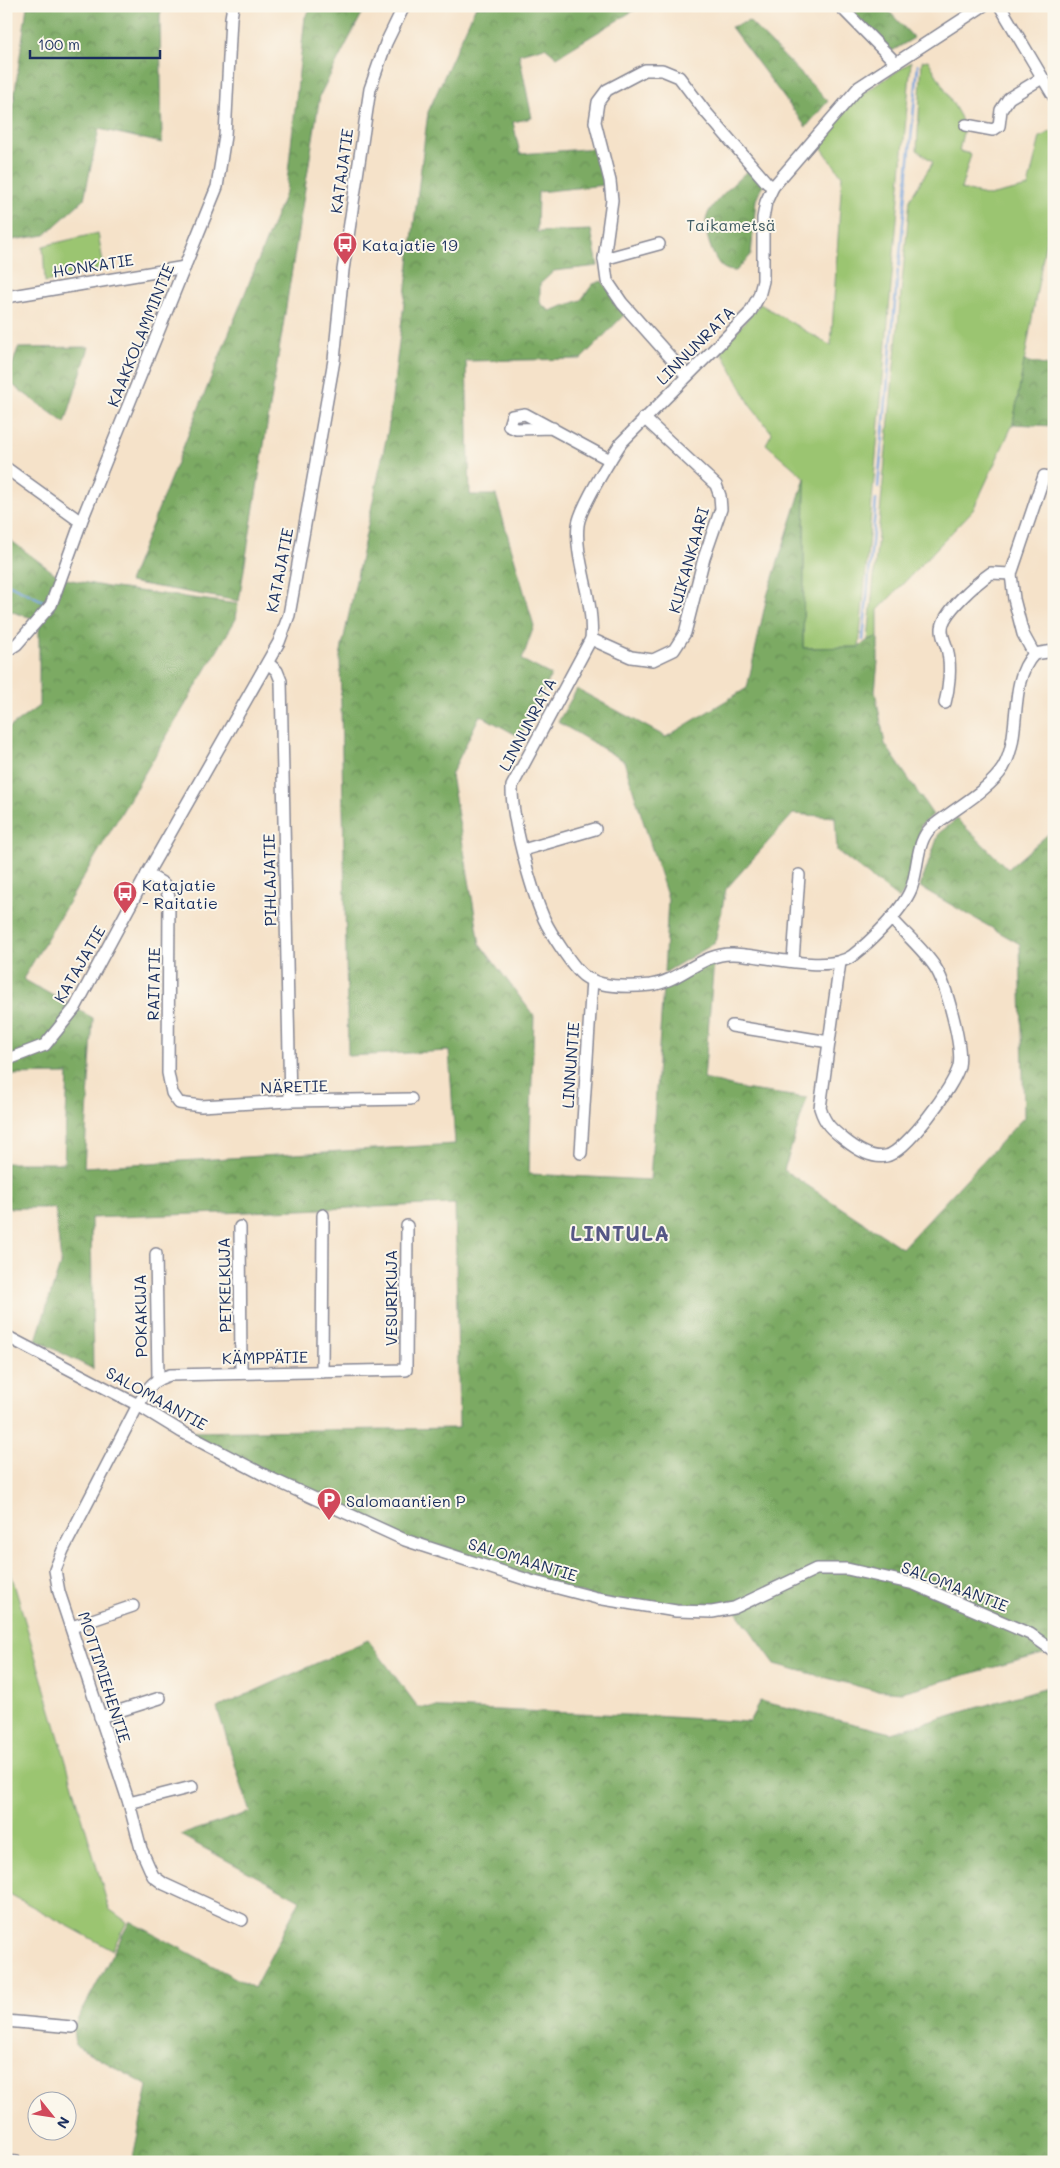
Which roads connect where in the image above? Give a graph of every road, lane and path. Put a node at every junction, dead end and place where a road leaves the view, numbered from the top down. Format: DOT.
graph roads {
  1 [pos="234,6"];
  2 [pos="404,6"];
  3 [pos="840,6"];
  4 [pos="984,6"];
  5 [pos="1000,6"];
  6 [pos="896,62"];
  7 [pos="1042,78"];
  8 [pos="1054,97"];
  9 [pos="966,125"];
  10 [pos="773,187"];
  11 [pos="659,244"];
  12 [pos="604,259"];
  13 [pos="185,267"];
  14 [pos="6,297"];
  15 [pos="687,376"];
  16 [pos="644,418"];
  17 [pos="553,428"];
  18 [pos="610,460"];
  19 [pos="6,468"];
  20 [pos="1044,476"];
  21 [pos="81,522"];
  22 [pos="1011,574"];
  23 [pos="591,639"];
  24 [pos="6,650"];
  25 [pos="1054,651"];
  26 [pos="1034,654"];
  27 [pos="268,663"];
  28 [pos="945,703"];
  29 [pos="595,829"];
  30 [pos="523,850"];
  31 [pos="147,874"];
  32 [pos="799,875"];
  33 [pos="891,918"];
  34 [pos="793,961"];
  35 [pos="840,962"];
  36 [pos="592,980"];
  37 [pos="732,1026"];
  38 [pos="829,1042"];
  39 [pos="6,1060"];
  40 [pos="411,1099"];
  41 [pos="290,1101"];
  42 [pos="178,1103"];
  43 [pos="581,1153"];
  44 [pos="323,1215"];
  45 [pos="406,1226"];
  46 [pos="240,1227"];
  47 [pos="156,1254"];
  48 [pos="6,1336"];
  49 [pos="406,1370"];
  50 [pos="322,1372"];
  51 [pos="241,1373"];
  52 [pos="158,1378"];
  53 [pos="138,1405"];
  54 [pos="133,1606"];
  55 [pos="72,1627"];
  56 [pos="1054,1651"];
  57 [pos="160,1698"];
  58 [pos="100,1717"];
  59 [pos="192,1787"];
  60 [pos="129,1803"];
  61 [pos="242,1920"];
  62 [pos="6,2021"];
  63 [pos="72,2026"];
  64 [pos="6,2161"];
  65 [pos="17,2162"];
  1 -- 13 [label="street, KAAKKOLAMMINTIE"];
  2 -- 27 [label="street, KATAJATIE"];
  3 -- 6 [label="street"];
  4 -- 6 [label="street, LINNUNRATA"];
  5 -- 7 [label="street"];
  6 -- 10 [label="street, LINNUNRATA"];
  7 -- 8 [label="street"];
  7 -- 9 [label="street"];
  10 -- 12 [label="street"];
  10 -- 15 [label="street, LINNUNRATA"];
  11 -- 12 [label="street"];
  12 -- 15 [label="street"];
  13 -- 14 [label="street, HONKATIE"];
  13 -- 21 [label="street, KAAKKOLAMMINTIE"];
  15 -- 16 [label="street, LINNUNRATA"];
  16 -- 18 [label="street, LINNUNRATA"];
  16 -- 23 [label="street, KUIKANKAARI"];
  17 -- 18 [label="street"];
  18 -- 23 [label="street, LINNUNRATA"];
  19 -- 21 [label="street"];
  20 -- 22 [label="street"];
  21 -- 24 [label="street, KAAKKOLAMMINTIE"];
  22 -- 26 [label="street"];
  22 -- 28 [label="street"];
  23 -- 30 [label="street, LINNUNRATA"];
  25 -- 26 [label="street"];
  26 -- 33 [label="street"];
  27 -- 31 [label="street, KATAJATIE"];
  27 -- 41 [label="street, PIHLAJATIE"];
  29 -- 30 [label="street"];
  30 -- 36 [label="street, LINNUNRATA"];
  31 -- 39 [label="street, KATAJATIE"];
  31 -- 42 [label="street, RAITATIE"];
  32 -- 34 [label="street"];
  33 -- 35 [label="street"];
  33 -- 38 [label="street"];
  34 -- 35 [label="street, LINNUNRATA"];
  34 -- 36 [label="street, LINNUNRATA"];
  35 -- 38 [label="street"];
  36 -- 43 [label="street, LINNUNTIE"];
  37 -- 38 [label="street"];
  40 -- 41 [label="street, NÄRETIE"];
  41 -- 42 [label="street, NÄRETIE"];
  44 -- 50 [label="street"];
  45 -- 49 [label="street, VESURIKUJA"];
  46 -- 51 [label="street, PETKELKUJA"];
  47 -- 52 [label="street, POKAKUJA"];
  48 -- 53 [label="street, SALOMAANTIE"];
  49 -- 50 [label="street, KÄMPPÄTIE"];
  50 -- 51 [label="street, KÄMPPÄTIE"];
  51 -- 52 [label="street, KÄMPPÄTIE"];
  52 -- 53 [label="street"];
  53 -- 55 [label="street, MOTTIMIEHENTIE"];
  53 -- 56 [label="street, SALOMAANTIE"];
  54 -- 55 [label="street"];
  55 -- 58 [label="street, MOTTIMIEHENTIE"];
  57 -- 58 [label="street"];
  58 -- 60 [label="street, MOTTIMIEHENTIE"];
  59 -- 60 [label="street"];
  60 -- 61 [label="street, MOTTIMIEHENTIE"];
  62 -- 63 [label="street"];
  64 -- 65 [label="street"];
}
